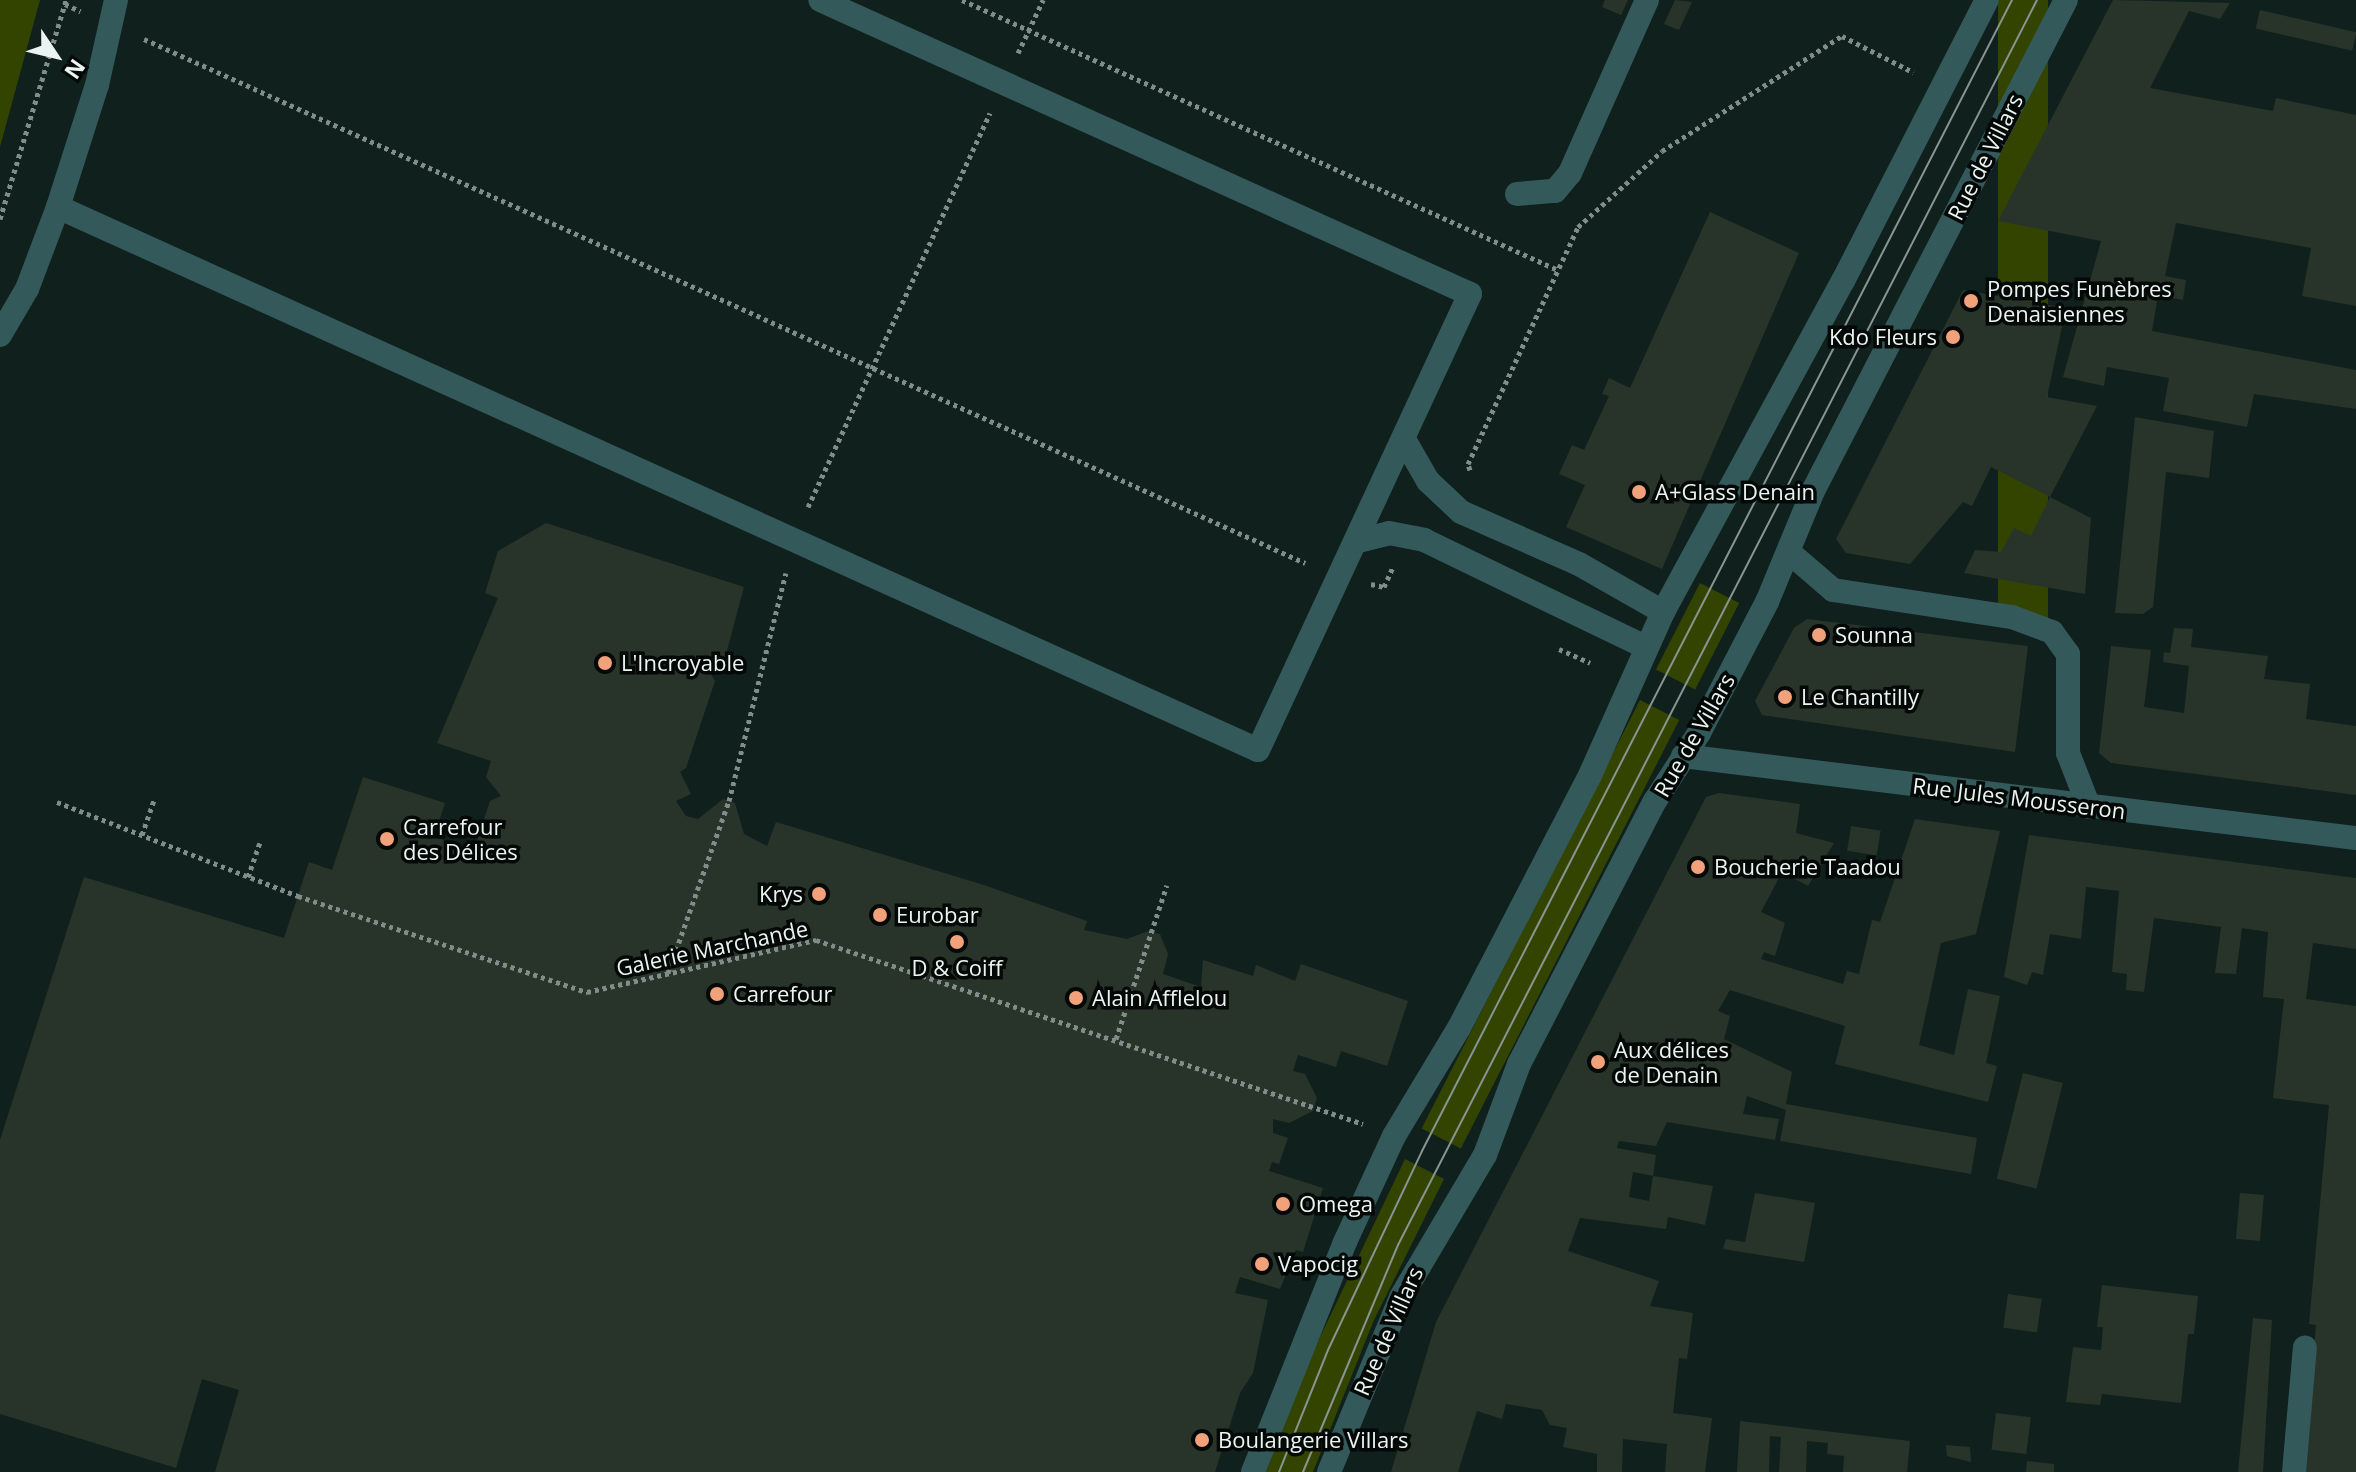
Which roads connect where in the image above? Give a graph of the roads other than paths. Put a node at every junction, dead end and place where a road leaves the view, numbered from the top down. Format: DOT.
graph roads {
  1 [pos="116,0"];
  2 [pos="1647,0"];
  3 [pos="1987,0"];
  4 [pos="2066,0"];
  5 [pos="831,2"];
  6 [pos="1517,194"];
  7 [pos="58,207"];
  8 [pos="0,335"];
  9 [pos="1405,441"];
  10 [pos="1358,541"];
  11 [pos="1790,553"];
  12 [pos="1663,612"];
  13 [pos="1645,647"];
  14 [pos="1683,756"];
  15 [pos="2089,807"];
  16 [pos="2356,838"];
  17 [pos="2305,1347"];
  18 [pos="1253,1472"];
  19 [pos="1329,1472"];
  20 [pos="2294,1472"];
  1 -- 7 [label="street"];
  2 -- 6 [label="street"];
  3 -- 12 [label="street"];
  4 -- 11 [label="street, Rue de Villars"];
  5 -- 9 [label="street"];
  7 -- 8 [label="street"];
  7 -- 10 [label="street"];
  9 -- 10 [label="street"];
  9 -- 12 [label="street"];
  10 -- 13 [label="street"];
  11 -- 14 [label="street, Rue de Villars"];
  11 -- 15 [label="street"];
  12 -- 13 [label="street"];
  13 -- 18 [label="street"];
  14 -- 15 [label="street, Rue Jules Mousseron"];
  14 -- 19 [label="street, Rue de Villars"];
  15 -- 16 [label="street, Rue Jules Mousseron"];
  17 -- 20 [label="street"];
}
